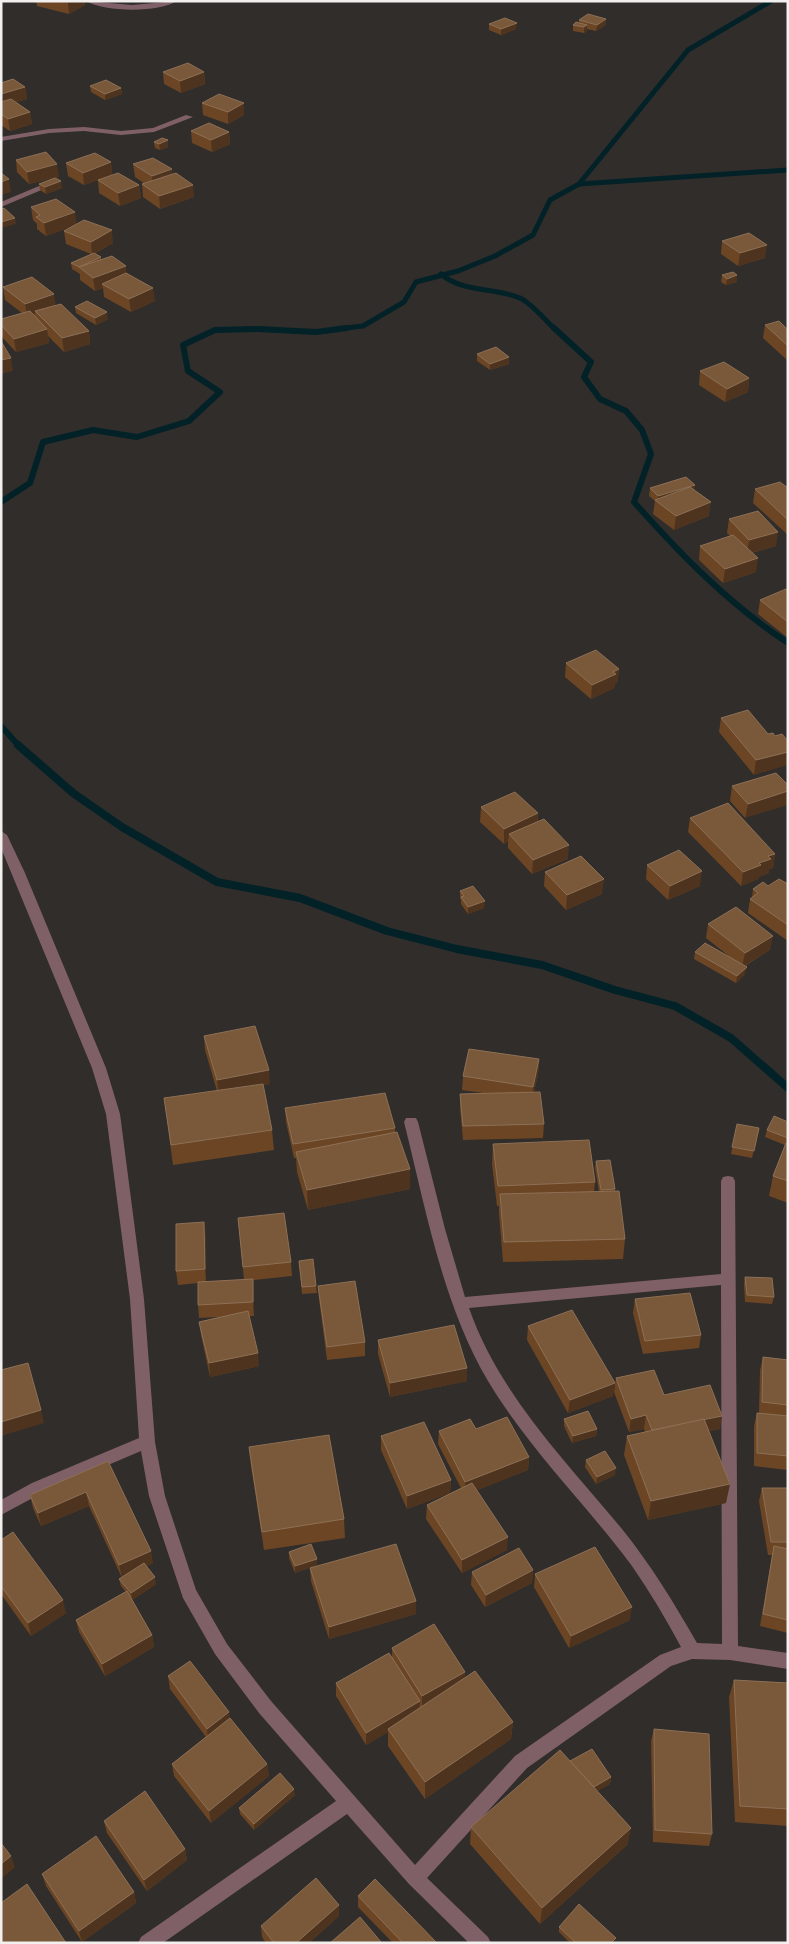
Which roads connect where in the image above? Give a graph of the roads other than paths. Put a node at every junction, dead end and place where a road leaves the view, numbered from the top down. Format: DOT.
graph roads {
  1 [pos="89,1"];
  2 [pos="174,1"];
  3 [pos="189,118"];
  4 [pos="1,139"];
  5 [pos="60,180"];
  6 [pos="1,205"];
  7 [pos="1,835"];
  8 [pos="411,1122"];
  9 [pos="728,1181"];
  10 [pos="726,1279"];
  11 [pos="460,1303"];
  12 [pos="147,1442"];
  13 [pos="1,1508"];
  14 [pos="692,1651"];
  15 [pos="730,1652"];
  16 [pos="788,1662"];
  17 [pos="349,1802"];
  18 [pos="414,1878"];
  19 [pos="147,1943"];
  20 [pos="482,1943"];
  1 -- 2 [label="street"];
  3 -- 4 [label="street"];
  5 -- 6 [label="street"];
  7 -- 12 [label="street"];
  8 -- 11 [label="street"];
  9 -- 10 [label="street"];
  10 -- 11 [label="street"];
  10 -- 15 [label="street"];
  11 -- 14 [label="street"];
  12 -- 13 [label="street"];
  12 -- 17 [label="street"];
  14 -- 15 [label="street"];
  14 -- 18 [label="street"];
  15 -- 16 [label="street"];
  17 -- 18 [label="street"];
  17 -- 19 [label="street"];
  18 -- 20 [label="street"];
}
